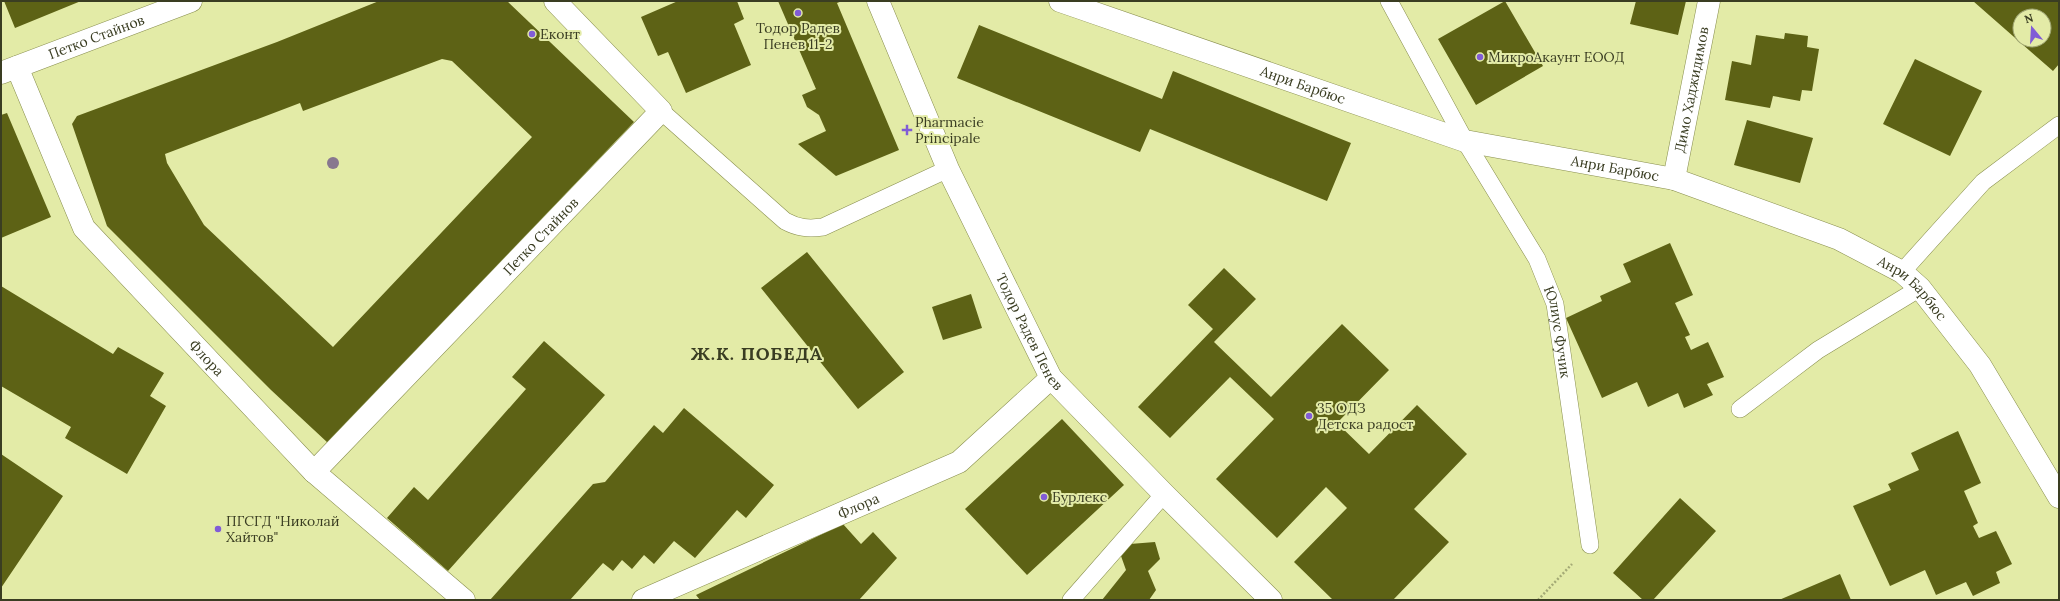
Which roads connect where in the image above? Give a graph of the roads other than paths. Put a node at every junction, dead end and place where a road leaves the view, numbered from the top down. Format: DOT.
graph roads {
  1 [pos="191,1"];
  2 [pos="555,1"];
  3 [pos="878,1"];
  4 [pos="1060,1"];
  5 [pos="1390,1"];
  6 [pos="1710,1"];
  7 [pos="9,70"];
  8 [pos="661,111"];
  9 [pos="2059,125"];
  10 [pos="1465,141"];
  11 [pos="948,169"];
  12 [pos="1674,179"];
  13 [pos="1902,272"];
  14 [pos="1920,288"];
  15 [pos="1051,378"];
  16 [pos="1740,409"];
  17 [pos="314,472"];
  18 [pos="1164,494"];
  19 [pos="2059,497"];
  20 [pos="1590,545"];
  21 [pos="464,600"];
  22 [pos="644,600"];
  23 [pos="1071,600"];
  24 [pos="1271,600"];
  1 -- 7 [label="street, Петко Стайнов"];
  2 -- 8 [label="street"];
  3 -- 11 [label="street, Тодор Радев Пенев"];
  4 -- 10 [label="street, Анри Барбюс"];
  5 -- 10 [label="lane, Юлиус Фучик"];
  6 -- 12 [label="street, Димо Хаджидимов"];
  7 -- 17 [label="street, Флора"];
  8 -- 11 [label="lane"];
  8 -- 17 [label="street, Петко Стайнов"];
  9 -- 13 [label="lane"];
  10 -- 12 [label="street, Анри Барбюс"];
  10 -- 20 [label="lane, Юлиус Фучик"];
  11 -- 15 [label="street, Тодор Радев Пенев"];
  12 -- 13 [label="street, Анри Барбюс"];
  13 -- 14 [label="street, Анри Барбюс"];
  14 -- 16 [label="lane"];
  14 -- 19 [label="street, Анри Барбюс"];
  15 -- 18 [label="street, Тодор Радев Пенев"];
  15 -- 22 [label="street, Флора"];
  17 -- 21 [label="street, Флора"];
  18 -- 23 [label="lane"];
  18 -- 24 [label="street, Тодор Радев Пенев"];
}
